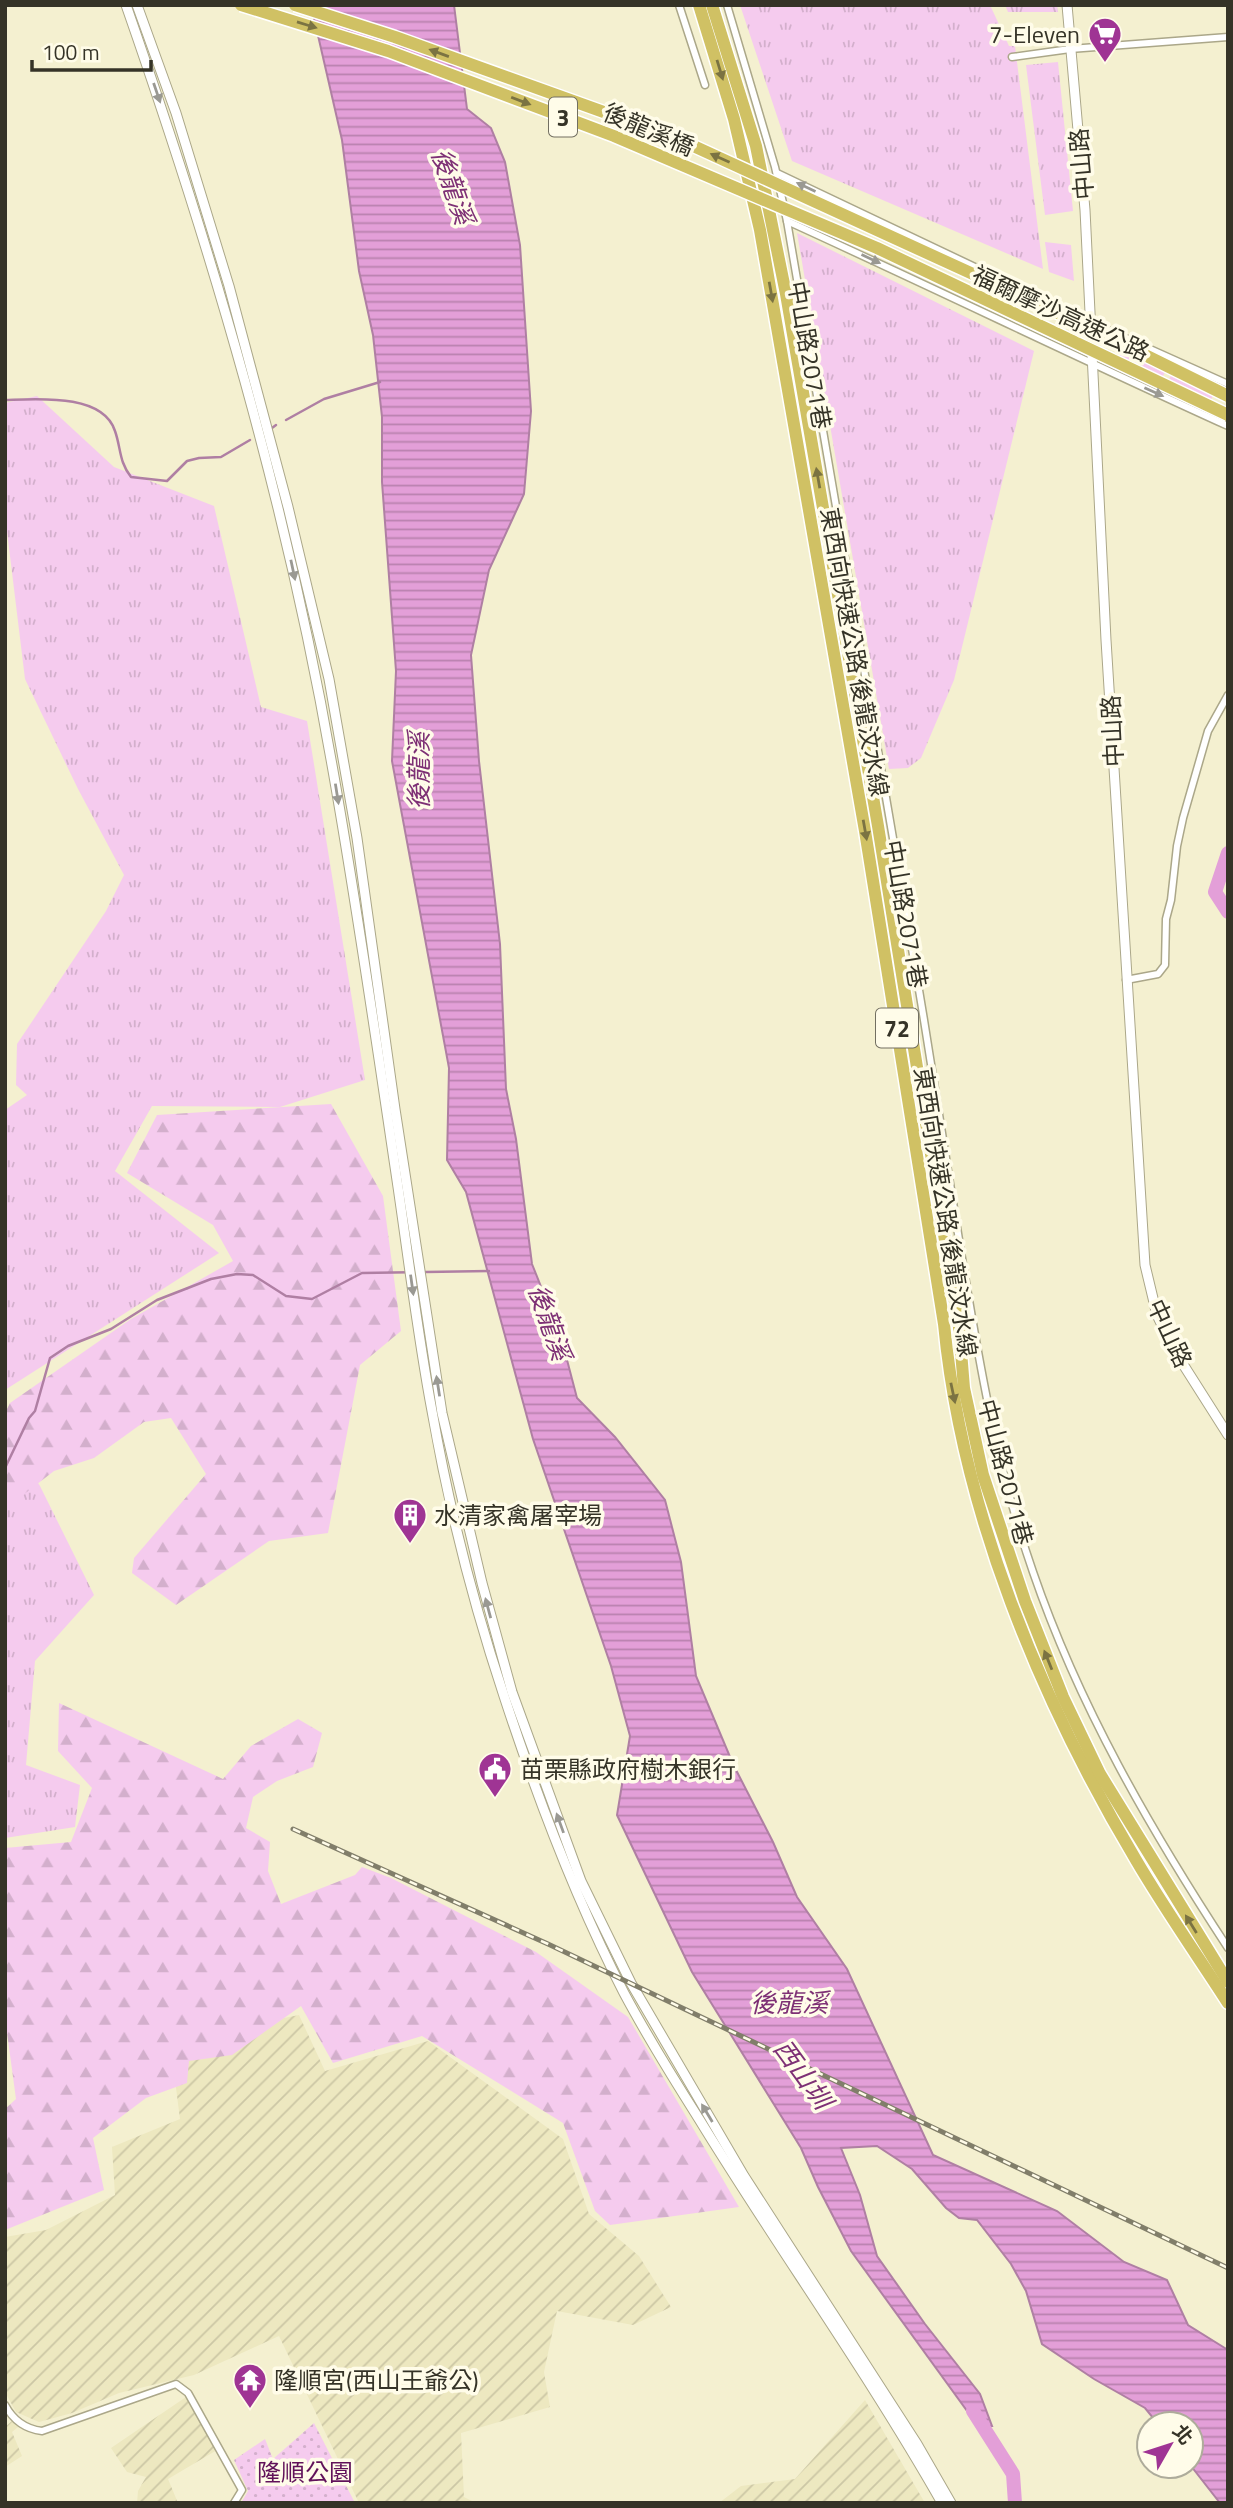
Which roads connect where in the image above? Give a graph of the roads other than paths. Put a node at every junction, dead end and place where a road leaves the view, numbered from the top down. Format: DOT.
graph roads {
  1 [pos="126,5"];
  2 [pos="138,5"];
  3 [pos="242,5"];
  4 [pos="295,5"];
  5 [pos="679,5"];
  6 [pos="699,5"];
  7 [pos="712,5"];
  8 [pos="727,5"];
  9 [pos="1067,5"];
  10 [pos="1228,37"];
  11 [pos="1070,49"];
  12 [pos="1012,57"];
  13 [pos="705,85"];
  14 [pos="776,173"];
  15 [pos="787,220"];
  16 [pos="894,236"];
  17 [pos="877,248"];
  18 [pos="1089,321"];
  19 [pos="1091,364"];
  20 [pos="1228,384"];
  21 [pos="1228,396"];
  22 [pos="1228,415"];
  23 [pos="1228,426"];
  24 [pos="1228,695"];
  25 [pos="1126,980"];
  26 [pos="1228,1435"];
  27 [pos="1228,1948"];
  28 [pos="1228,1982"];
  29 [pos="1228,2003"];
  30 [pos="5,2405"];
  31 [pos="234,2503"];
  32 [pos="942,2503"];
  33 [pos="951,2503"];
  1 -- 32 [label="street, one-way"];
  33 -- 2 [label="street, one-way"];
  3 -- 17 [label="highway, 後龍溪橋 / 3, one-way, bridge"];
  16 -- 4 [label="highway, 後龍溪橋 / 3, one-way, bridge"];
  5 -- 13 [label="street"];
  6 -- 29 [label="highway, 東西向快速公路 後龍汶水線 / 72, one-way"];
  28 -- 7 [label="highway, 東西向快速公路 後龍汶水線 / 72, one-way"];
  8 -- 14 [label="street, 中山路2071巷"];
  9 -- 11 [label="street, 中山路"];
  10 -- 11 [label="street"];
  11 -- 12 [label="street"];
  11 -- 18 [label="street, 中山路"];
  14 -- 15 [label="street, 中山路2071巷"];
  18 -- 14 [label="street, one-way"];
  15 -- 19 [label="street, one-way"];
  15 -- 27 [label="street, 中山路2071巷"];
  16 -- 21 [label="highway, 福爾摩沙高速公路 / 3, bridge"];
  17 -- 22 [label="highway, 福爾摩沙高速公路 / 3, bridge"];
  18 -- 19 [label="street, 中山路"];
  18 -- 20 [label="street"];
  19 -- 23 [label="street, one-way"];
  19 -- 25 [label="street, 中山路"];
  24 -- 25 [label="street"];
  25 -- 26 [label="street, 中山路"];
  30 -- 31 [label="street"];
}
